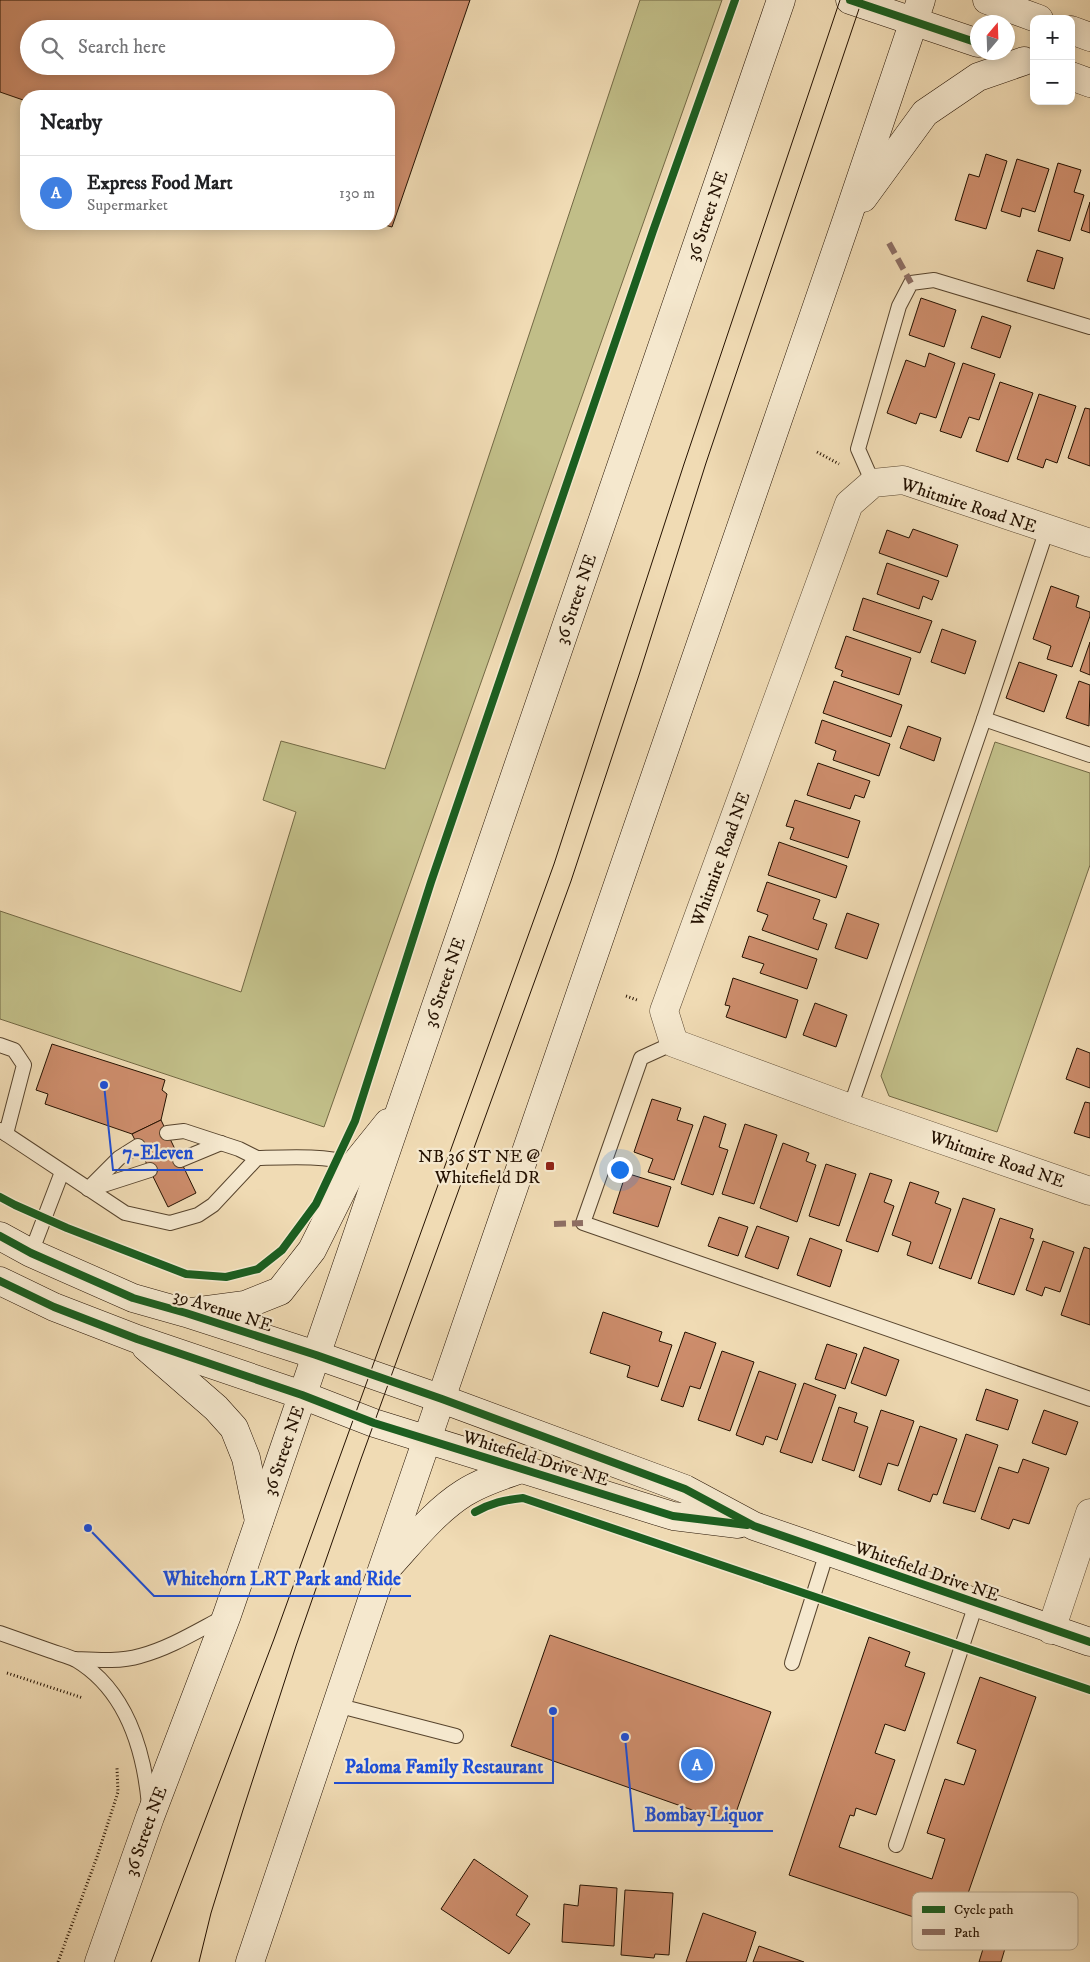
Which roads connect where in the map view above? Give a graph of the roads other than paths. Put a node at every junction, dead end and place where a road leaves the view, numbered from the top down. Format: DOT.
graph roads {
  1 [pos="781,0"];
  2 [pos="850,0"];
  3 [pos="987,0"];
  4 [pos="917,11"];
  5 [pos="1030,16"];
  6 [pos="1075,31"];
  7 [pos="1090,37"];
  8 [pos="970,39"];
  9 [pos="1020,59"];
  10 [pos="1075,77"];
  11 [pos="1090,83"];
  12 [pos="848,219"];
  13 [pos="1090,327"];
  14 [pos="873,483"];
  15 [pos="1047,529"];
  16 [pos="1090,543"];
  17 [pos="984,719"];
  18 [pos="1090,755"];
  19 [pos="674,1043"];
  20 [pos="0,1045"];
  21 [pos="402,1106"];
  22 [pos="850,1108"];
  23 [pos="3,1132"];
  24 [pos="167,1133"];
  25 [pos="221,1143"];
  26 [pos="138,1146"];
  27 [pos="257,1158"];
  28 [pos="180,1160"];
  29 [pos="355,1164"];
  30 [pos="150,1170"];
  31 [pos="62,1172"];
  32 [pos="88,1190"];
  33 [pos="1090,1191"];
  34 [pos="0,1236"];
  35 [pos="31,1253"];
  36 [pos="0,1281"];
  37 [pos="186,1313"];
  38 [pos="138,1339"];
  39 [pos="316,1355"];
  40 [pos="302,1395"];
  41 [pos="442,1399"];
  42 [pos="1090,1399"];
  43 [pos="427,1440"];
  44 [pos="521,1469"];
  45 [pos="1090,1513"];
  46 [pos="259,1521"];
  47 [pos="754,1526"];
  48 [pos="827,1552"];
  49 [pos="381,1573"];
  50 [pos="976,1604"];
  51 [pos="227,1615"];
  52 [pos="1051,1630"];
  53 [pos="0,1634"];
  54 [pos="1090,1642"];
  55 [pos="74,1659"];
  56 [pos="792,1663"];
  57 [pos="336,1705"];
  58 [pos="456,1736"];
  59 [pos="150,1817"];
  60 [pos="896,1845"];
  61 [pos="99,1962"];
  62 [pos="250,1962"];
  1 -- 21 [label="main road, 36 Street NE"];
  2 -- 4 [label="main road"];
  3 -- 5 [label="main road"];
  4 -- 8 [label="main road"];
  4 -- 12 [label="main road"];
  6 -- 7 [label="main road"];
  9 -- 12 [label="main road"];
  10 -- 11 [label="main road"];
  12 -- 41 [label="main road"];
  13 -- 14 [label="lane"];
  14 -- 15 [label="main road, Whitmire Road NE"];
  14 -- 19 [label="main road, Whitmire Road NE"];
  15 -- 16 [label="main road, Whitmire Road NE"];
  15 -- 17 [label="lane"];
  17 -- 18 [label="lane"];
  17 -- 22 [label="lane"];
  19 -- 22 [label="main road, Whitmire Road NE"];
  19 -- 42 [label="lane"];
  20 -- 23 [label="lane"];
  21 -- 29 [label="main road"];
  21 -- 39 [label="main road, 36 Street NE"];
  22 -- 33 [label="main road, Whitmire Road NE"];
  23 -- 31 [label="lane"];
  24 -- 25 [label="lane"];
  25 -- 27 [label="lane"];
  25 -- 28 [label="lane"];
  26 -- 32 [label="lane"];
  27 -- 29 [label="lane"];
  27 -- 32 [label="lane"];
  29 -- 37 [label="main road"];
  30 -- 32 [label="lane"];
  31 -- 32 [label="lane"];
  31 -- 35 [label="lane"];
  34 -- 35 [label="main road, 39 Avenue NE"];
  35 -- 37 [label="main road, 39 Avenue NE"];
  36 -- 38 [label="main road"];
  37 -- 39 [label="main road, 39 Avenue NE"];
  38 -- 40 [label="main road"];
  38 -- 46 [label="main road"];
  39 -- 40 [label="main road, 36 Street NE"];
  39 -- 41 [label="main road, 39 Avenue NE"];
  40 -- 43 [label="main road"];
  40 -- 46 [label="main road, 36 Street NE"];
  41 -- 43 [label="main road"];
  41 -- 47 [label="main road, Whitefield Drive NE"];
  43 -- 44 [label="main road, Whitefield Drive NE"];
  43 -- 49 [label="main road"];
  44 -- 47 [label="main road, Whitefield Drive NE"];
  44 -- 49 [label="main road"];
  45 -- 52 [label="main road"];
  46 -- 51 [label="main road, 36 Street NE"];
  47 -- 48 [label="main road, Whitefield Drive NE"];
  48 -- 50 [label="main road, Whitefield Drive NE"];
  48 -- 56 [label="lane"];
  49 -- 57 [label="main road"];
  50 -- 52 [label="main road, Whitefield Drive NE"];
  50 -- 60 [label="lane"];
  51 -- 55 [label="lane"];
  51 -- 59 [label="main road, 36 Street NE"];
  52 -- 54 [label="main road, Whitefield Drive NE"];
  53 -- 55 [label="lane"];
  55 -- 59 [label="lane"];
  57 -- 58 [label="lane"];
  57 -- 62 [label="main road"];
  59 -- 61 [label="main road, 36 Street NE"];
}
